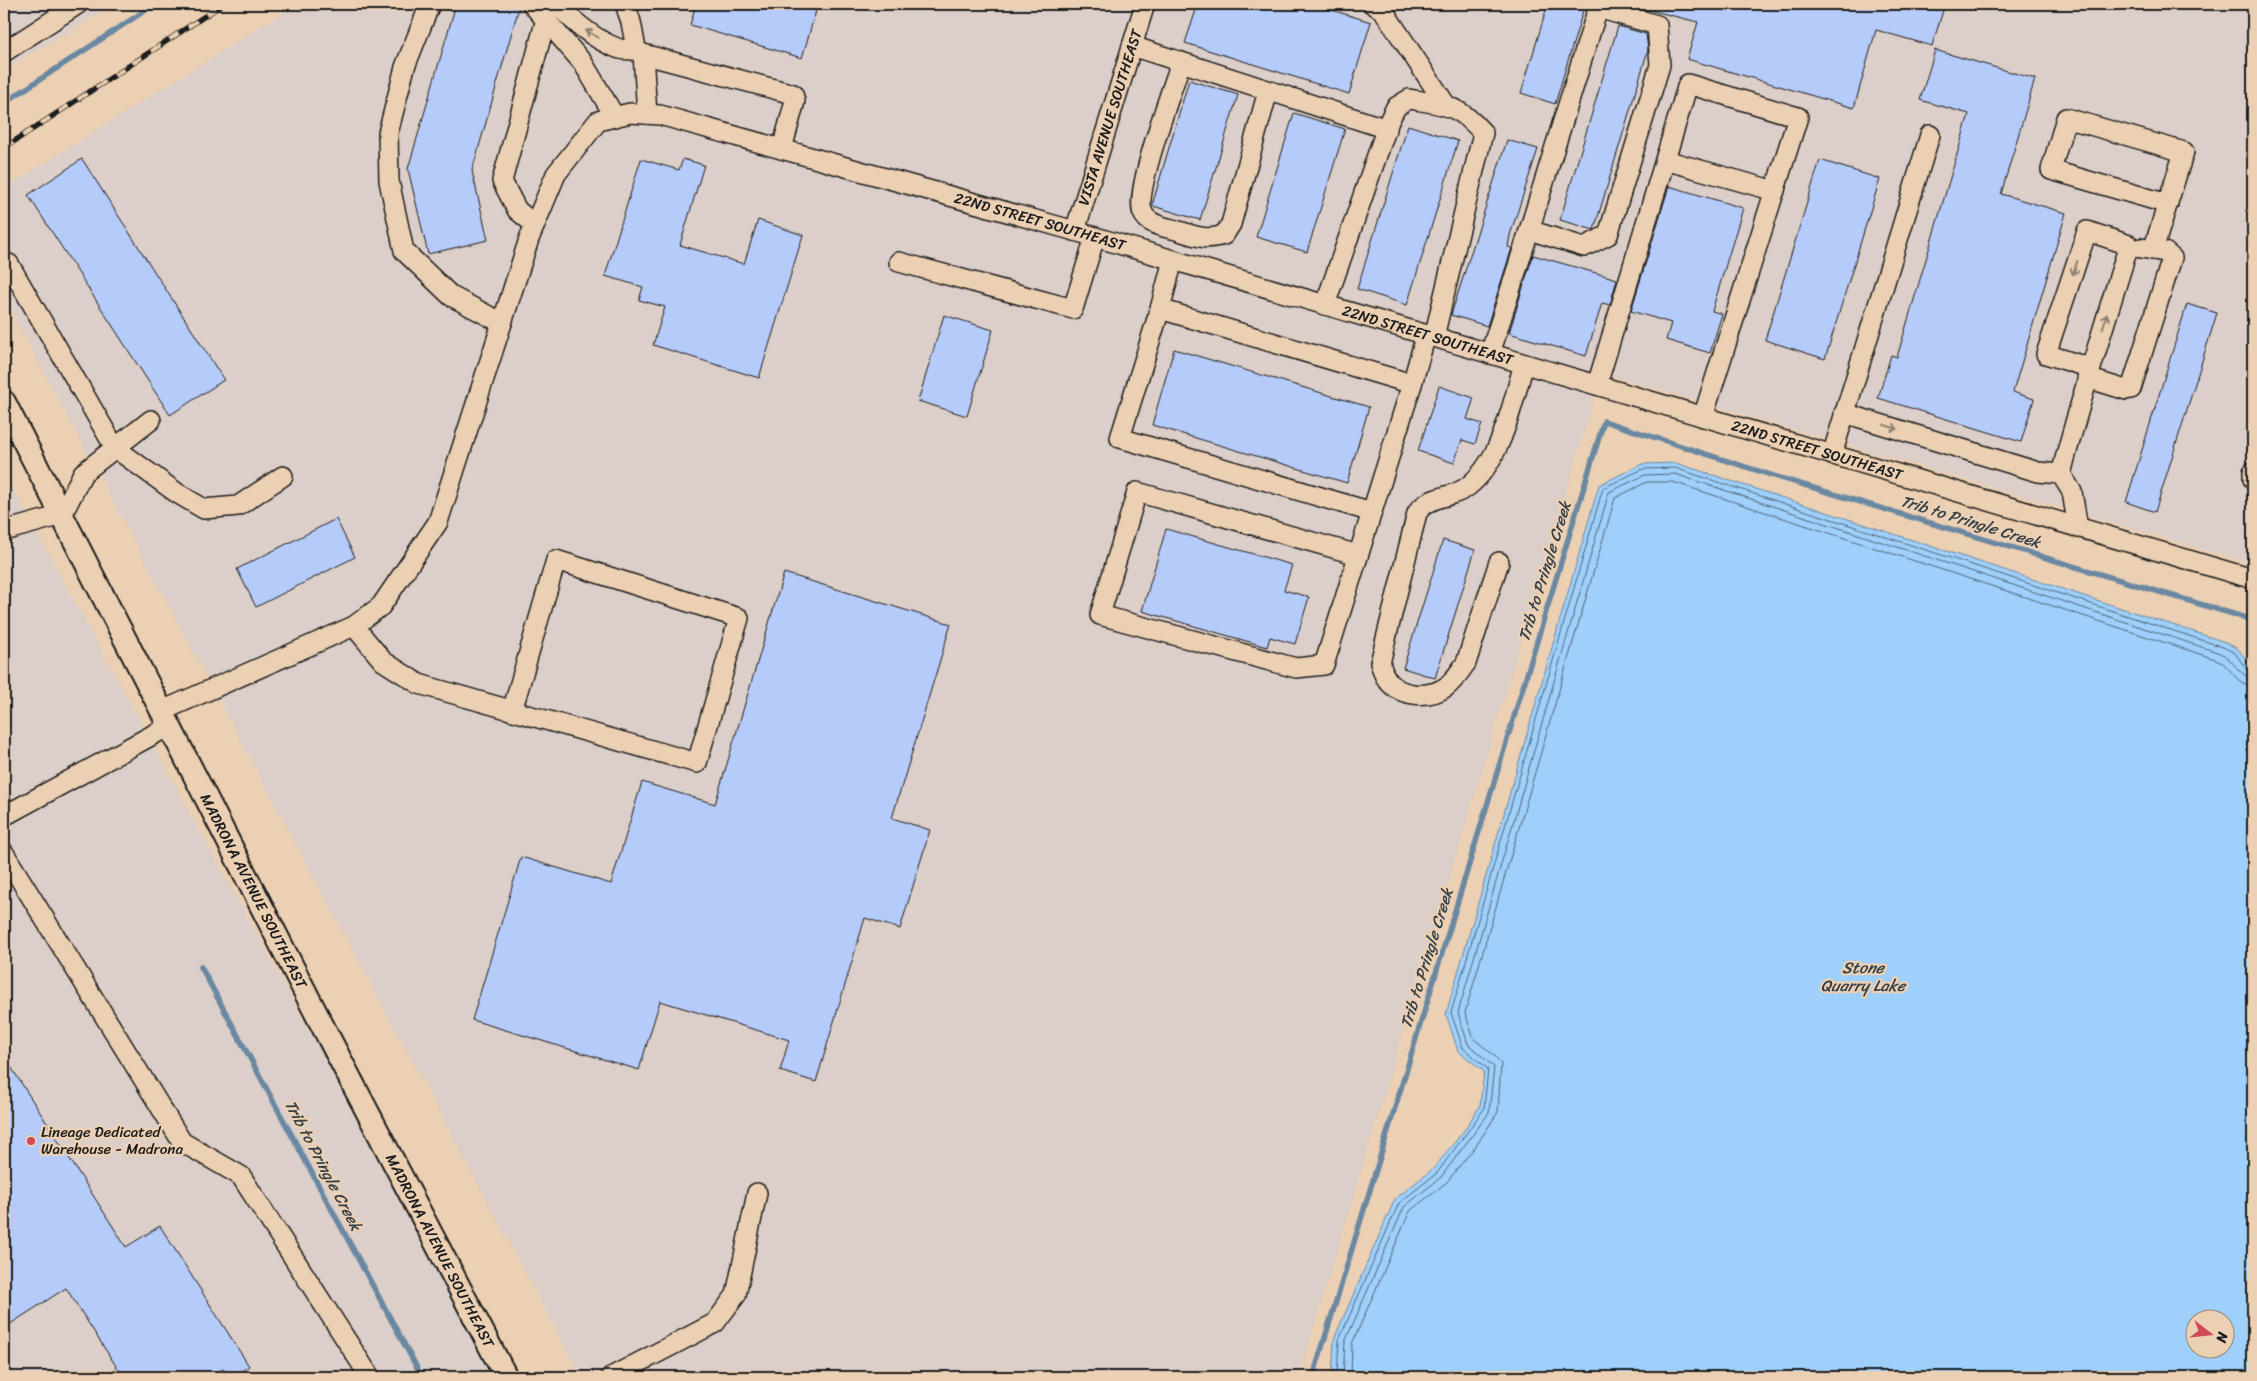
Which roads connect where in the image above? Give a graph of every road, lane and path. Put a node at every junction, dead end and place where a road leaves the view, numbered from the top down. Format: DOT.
graph roads {
  1 [pos="78,4"];
  2 [pos="430,4"];
  3 [pos="532,4"];
  4 [pos="624,4"];
  5 [pos="1145,4"];
  6 [pos="1373,4"];
  7 [pos="551,11"];
  8 [pos="1132,46"];
  9 [pos="639,51"];
  10 [pos="4,52"];
  11 [pos="1181,62"];
  12 [pos="1268,91"];
  13 [pos="1446,105"];
  14 [pos="647,114"];
  15 [pos="606,119"];
  16 [pos="1386,129"];
  17 [pos="1930,135"];
  18 [pos="782,149"];
  19 [pos="1665,160"];
  20 [pos="1775,192"];
  21 [pos="2168,204"];
  22 [pos="536,225"];
  23 [pos="1529,230"];
  24 [pos="1075,231"];
  25 [pos="1095,238"];
  26 [pos="2129,245"];
  27 [pos="2153,250"];
  28 [pos="1174,260"];
  29 [pos="899,262"];
  30 [pos="4,266"];
  31 [pos="1325,305"];
  32 [pos="1160,308"];
  33 [pos="502,322"];
  34 [pos="1430,336"];
  35 [pos="1490,354"];
  36 [pos="1524,364"];
  37 [pos="2088,373"];
  38 [pos="1412,384"];
  39 [pos="1597,386"];
  40 [pos="4,402"];
  41 [pos="1844,413"];
  42 [pos="1703,417"];
  43 [pos="151,420"];
  44 [pos="115,448"];
  45 [pos="1832,455"];
  46 [pos="2253,472"];
  47 [pos="2061,474"];
  48 [pos="283,476"];
  49 [pos="2253,479"];
  50 [pos="1372,512"];
  51 [pos="62,515"];
  52 [pos="2078,528"];
  53 [pos="4,531"];
  54 [pos="1358,555"];
  55 [pos="1498,562"];
  56 [pos="2253,580"];
  57 [pos="354,626"];
  58 [pos="512,711"];
  59 [pos="165,719"];
  60 [pos="4,816"];
  61 [pos="4,853"];
  62 [pos="757,1194"];
  63 [pos="370,1377"];
  64 [pos="506,1377"];
  65 [pos="611,1377"];
  1 -- 10 [label="street"];
  2 -- 33 [label="street"];
  3 -- 7 [label="street"];
  4 -- 9 [label="street"];
  5 -- 8 [label="street, VISTA AVENUE SOUTHEAST"];
  6 -- 13 [label="street"];
  9 -- 7 [label="street, one-way"];
  7 -- 15 [label="street"];
  7 -- 22 [label="street"];
  8 -- 11 [label="street"];
  8 -- 24 [label="street, VISTA AVENUE SOUTHEAST"];
  9 -- 14 [label="street"];
  9 -- 18 [label="street"];
  11 -- 12 [label="street"];
  11 -- 12 [label="street"];
  12 -- 16 [label="street"];
  13 -- 16 [label="street"];
  13 -- 34 [label="street"];
  14 -- 15 [label="street, 22ND STREET SOUTHEAST"];
  14 -- 18 [label="street, 22ND STREET SOUTHEAST"];
  15 -- 22 [label="street"];
  16 -- 31 [label="street"];
  17 -- 41 [label="street"];
  18 -- 24 [label="street, 22ND STREET SOUTHEAST"];
  19 -- 20 [label="street"];
  19 -- 20 [label="street"];
  19 -- 39 [label="street"];
  20 -- 42 [label="street"];
  21 -- 21 [label="street"];
  21 -- 27 [label="street"];
  22 -- 33 [label="street"];
  23 -- 23 [label="street"];
  23 -- 35 [label="street"];
  24 -- 25 [label="street, 22ND STREET SOUTHEAST"];
  25 -- 28 [label="street, 22ND STREET SOUTHEAST"];
  25 -- 29 [label="street"];
  26 -- 27 [label="street"];
  37 -- 26 [label="street, one-way"];
  26 -- 37 [label="street, one-way"];
  27 -- 37 [label="street"];
  28 -- 31 [label="street, 22ND STREET SOUTHEAST"];
  28 -- 32 [label="street"];
  30 -- 44 [label="street"];
  31 -- 34 [label="street, 22ND STREET SOUTHEAST"];
  32 -- 38 [label="street"];
  32 -- 50 [label="street"];
  33 -- 57 [label="street"];
  34 -- 35 [label="street, 22ND STREET SOUTHEAST"];
  34 -- 38 [label="street"];
  35 -- 36 [label="street, 22ND STREET SOUTHEAST"];
  36 -- 39 [label="street, 22ND STREET SOUTHEAST"];
  36 -- 55 [label="street"];
  37 -- 47 [label="street"];
  38 -- 50 [label="street"];
  39 -- 42 [label="street, 22ND STREET SOUTHEAST"];
  40 -- 51 [label="main road, MADRONA AVENUE SOUTHEAST"];
  41 -- 45 [label="street"];
  41 -- 47 [label="street, one-way"];
  42 -- 45 [label="street, 22ND STREET SOUTHEAST"];
  43 -- 44 [label="street"];
  44 -- 48 [label="street"];
  44 -- 51 [label="street"];
  45 -- 52 [label="street, 22ND STREET SOUTHEAST"];
  46 -- 49 [label="street"];
  47 -- 52 [label="street"];
  50 -- 54 [label="street"];
  51 -- 53 [label="street"];
  51 -- 59 [label="main road, MADRONA AVENUE SOUTHEAST"];
  52 -- 56 [label="street, 22ND STREET SOUTHEAST"];
  54 -- 54 [label="street"];
  57 -- 58 [label="street"];
  57 -- 59 [label="street"];
  58 -- 58 [label="street"];
  59 -- 60 [label="street"];
  59 -- 64 [label="main road, MADRONA AVENUE SOUTHEAST"];
  61 -- 63 [label="street"];
  62 -- 65 [label="street"];
}
